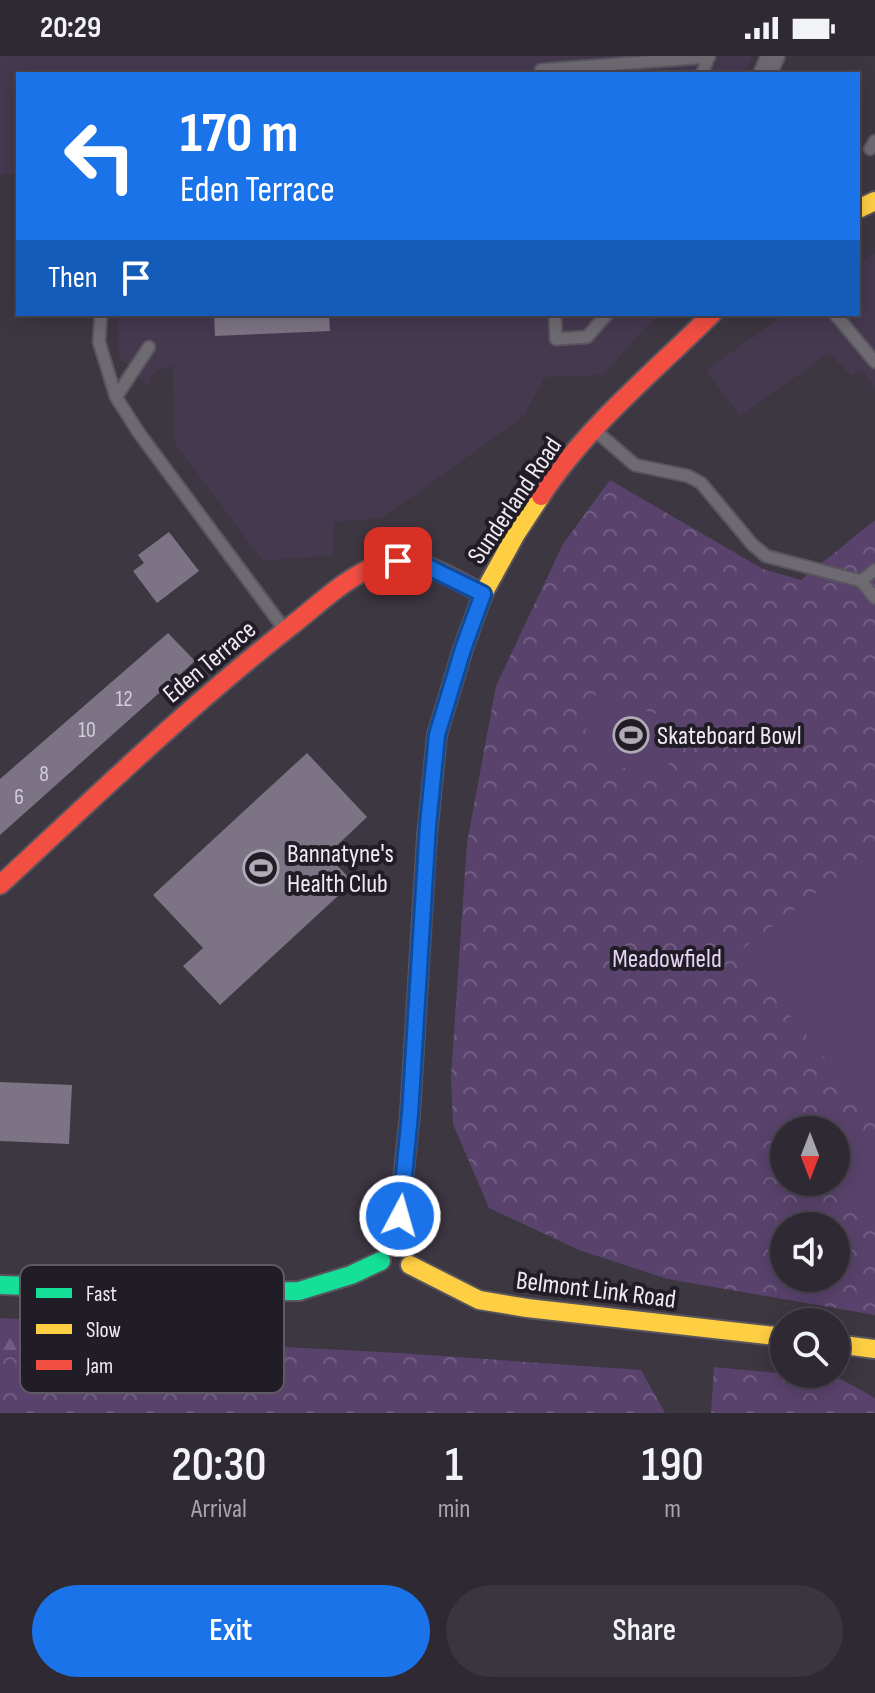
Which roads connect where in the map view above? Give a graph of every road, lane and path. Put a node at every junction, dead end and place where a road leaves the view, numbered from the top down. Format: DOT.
graph roads {
  1 [pos="540,56"];
  2 [pos="709,57"];
  3 [pos="541,72"];
  4 [pos="101,316"];
  5 [pos="555,316"];
  6 [pos="605,316"];
  7 [pos="710,316"];
  8 [pos="837,316"];
  9 [pos="149,347"];
  10 [pos="875,362"];
  11 [pos="116,397"];
  12 [pos="595,430"];
  13 [pos="875,570"];
  14 [pos="861,581"];
  15 [pos="483,594"];
  16 [pos="875,598"];
  17 [pos="285,631"];
  18 [pos="0,885"];
  19 [pos="397,1238"];
  20 [pos="381,1261"];
  21 [pos="410,1265"];
  22 [pos="0,1285"];
  23 [pos="20,1286"];
  24 [pos="284,1291"];
  25 [pos="770,1335"];
  26 [pos="850,1346"];
  27 [pos="875,1349"];
  1 -- 3 [label="lane"];
  2 -- 3 [label="lane"];
  4 -- 11 [label="lane"];
  5 -- 6 [label="lane"];
  7 -- 12 [label="street, Sunderland Road"];
  8 -- 10 [label="lane"];
  9 -- 11 [label="lane"];
  11 -- 17 [label="lane"];
  12 -- 14 [label="lane"];
  12 -- 15 [label="street, Sunderland Road"];
  13 -- 14 [label="lane"];
  14 -- 16 [label="lane"];
  15 -- 17 [label="street, Eden Terrace"];
  15 -- 19 [label="street, Sunderland Road"];
  17 -- 18 [label="street, Eden Terrace"];
  19 -- 20 [label="street"];
  19 -- 21 [label="street"];
  20 -- 21 [label="street"];
  20 -- 24 [label="street"];
  21 -- 25 [label="street, Belmont Link Road"];
  22 -- 23 [label="street"];
  26 -- 27 [label="street"];
}
